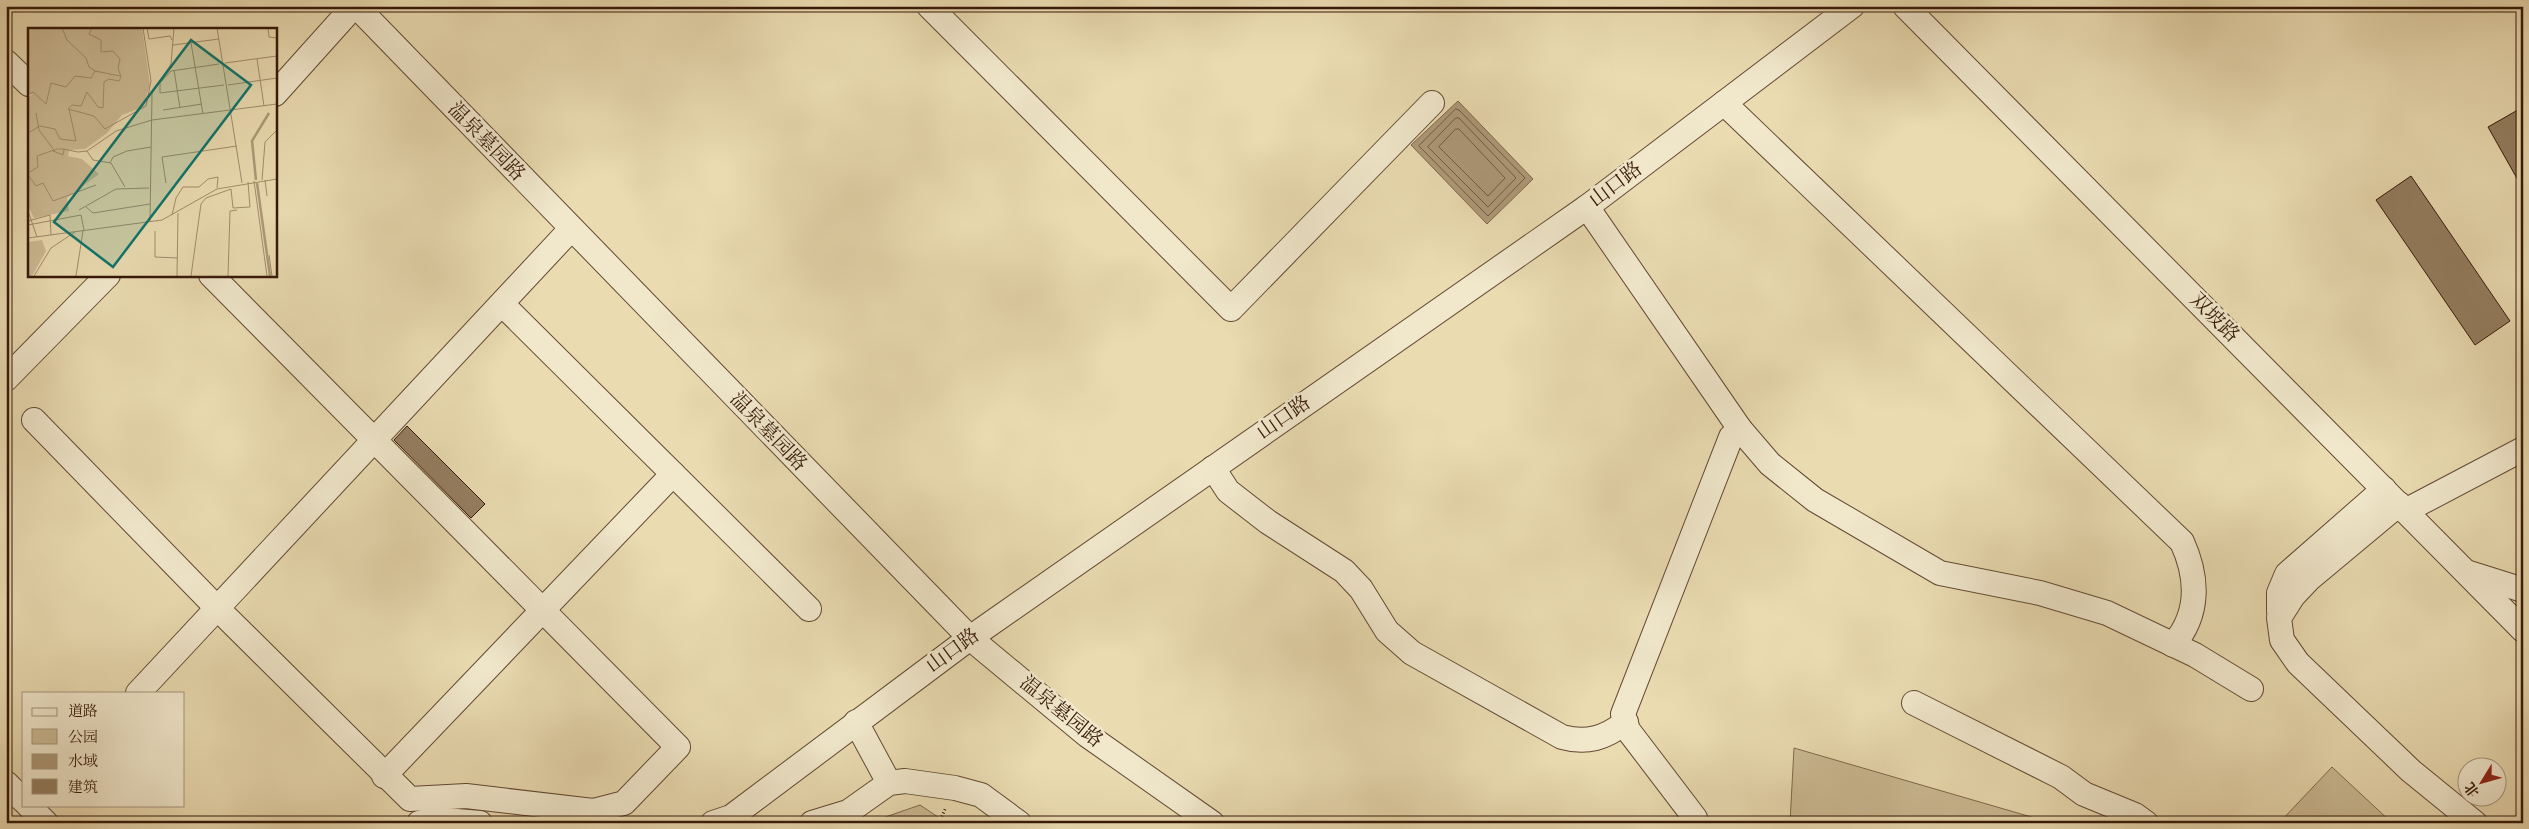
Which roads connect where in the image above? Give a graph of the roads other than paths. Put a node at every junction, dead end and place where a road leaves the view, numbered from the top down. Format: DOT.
graph roads {
  1 [pos="355,6"];
  2 [pos="928,6"];
  3 [pos="1852,6"];
  4 [pos="1905,6"];
  5 [pos="6,62"];
  6 [pos="28,83"];
  7 [pos="276,93"];
  8 [pos="1432,103"];
  9 [pos="1724,103"];
  10 [pos="1587,207"];
  11 [pos="571,229"];
  12 [pos="107,276"];
  13 [pos="212,276"];
  14 [pos="502,304"];
  15 [pos="6,379"];
  16 [pos="34,420"];
  17 [pos="1740,429"];
  18 [pos="373,440"];
  19 [pos="2523,450"];
  20 [pos="1213,468"];
  21 [pos="673,474"];
  22 [pos="2396,501"];
  23 [pos="2465,571"];
  24 [pos="2523,590"];
  25 [pos="217,608"];
  26 [pos="543,609"];
  27 [pos="809,609"];
  28 [pos="2523,630"];
  29 [pos="970,638"];
  30 [pos="2173,645"];
  31 [pos="2251,689"];
  32 [pos="139,692"];
  33 [pos="1914,703"];
  34 [pos="856,722"];
  35 [pos="1626,722"];
  36 [pos="384,776"];
  37 [pos="889,783"];
  38 [pos="6,784"];
  39 [pos="22,799"];
  40 [pos="419,823"];
  41 [pos="480,823"];
  42 [pos="713,823"];
  43 [pos="812,823"];
  44 [pos="1019,823"];
  45 [pos="1212,823"];
  46 [pos="1696,823"];
  47 [pos="2146,823"];
  48 [pos="2475,823"];
  1 -- 7 [label="street"];
  1 -- 11 [label="street, 温泉墓园路"];
  2 -- 8 [label="street"];
  3 -- 9 [label="street, 山口路"];
  4 -- 22 [label="street, 双坡路"];
  5 -- 6 [label="street"];
  9 -- 10 [label="street, 山口路"];
  9 -- 30 [label="street"];
  10 -- 17 [label="street"];
  10 -- 20 [label="street, 山口路"];
  11 -- 14 [label="street"];
  11 -- 29 [label="street, 温泉墓园路"];
  12 -- 15 [label="street"];
  13 -- 18 [label="street"];
  14 -- 18 [label="street"];
  14 -- 21 [label="street"];
  16 -- 25 [label="street"];
  17 -- 30 [label="street"];
  17 -- 35 [label="street"];
  18 -- 25 [label="street"];
  18 -- 26 [label="street"];
  19 -- 22 [label="street"];
  20 -- 29 [label="street, 山口路"];
  20 -- 35 [label="street"];
  21 -- 26 [label="street"];
  21 -- 27 [label="street"];
  22 -- 23 [label="street, 双坡路"];
  22 -- 48 [label="street"];
  23 -- 24 [label="street"];
  23 -- 28 [label="street, 双坡路"];
  25 -- 32 [label="street"];
  25 -- 36 [label="street"];
  26 -- 36 [label="street"];
  26 -- 36 [label="street"];
  29 -- 34 [label="street, 山口路"];
  29 -- 45 [label="street, 温泉墓园路"];
  30 -- 31 [label="street"];
  33 -- 47 [label="street"];
  34 -- 37 [label="street"];
  34 -- 42 [label="street, 山口路"];
  35 -- 46 [label="street"];
  37 -- 43 [label="street"];
  37 -- 44 [label="street"];
  38 -- 39 [label="street"];
  40 -- 41 [label="street"];
}
